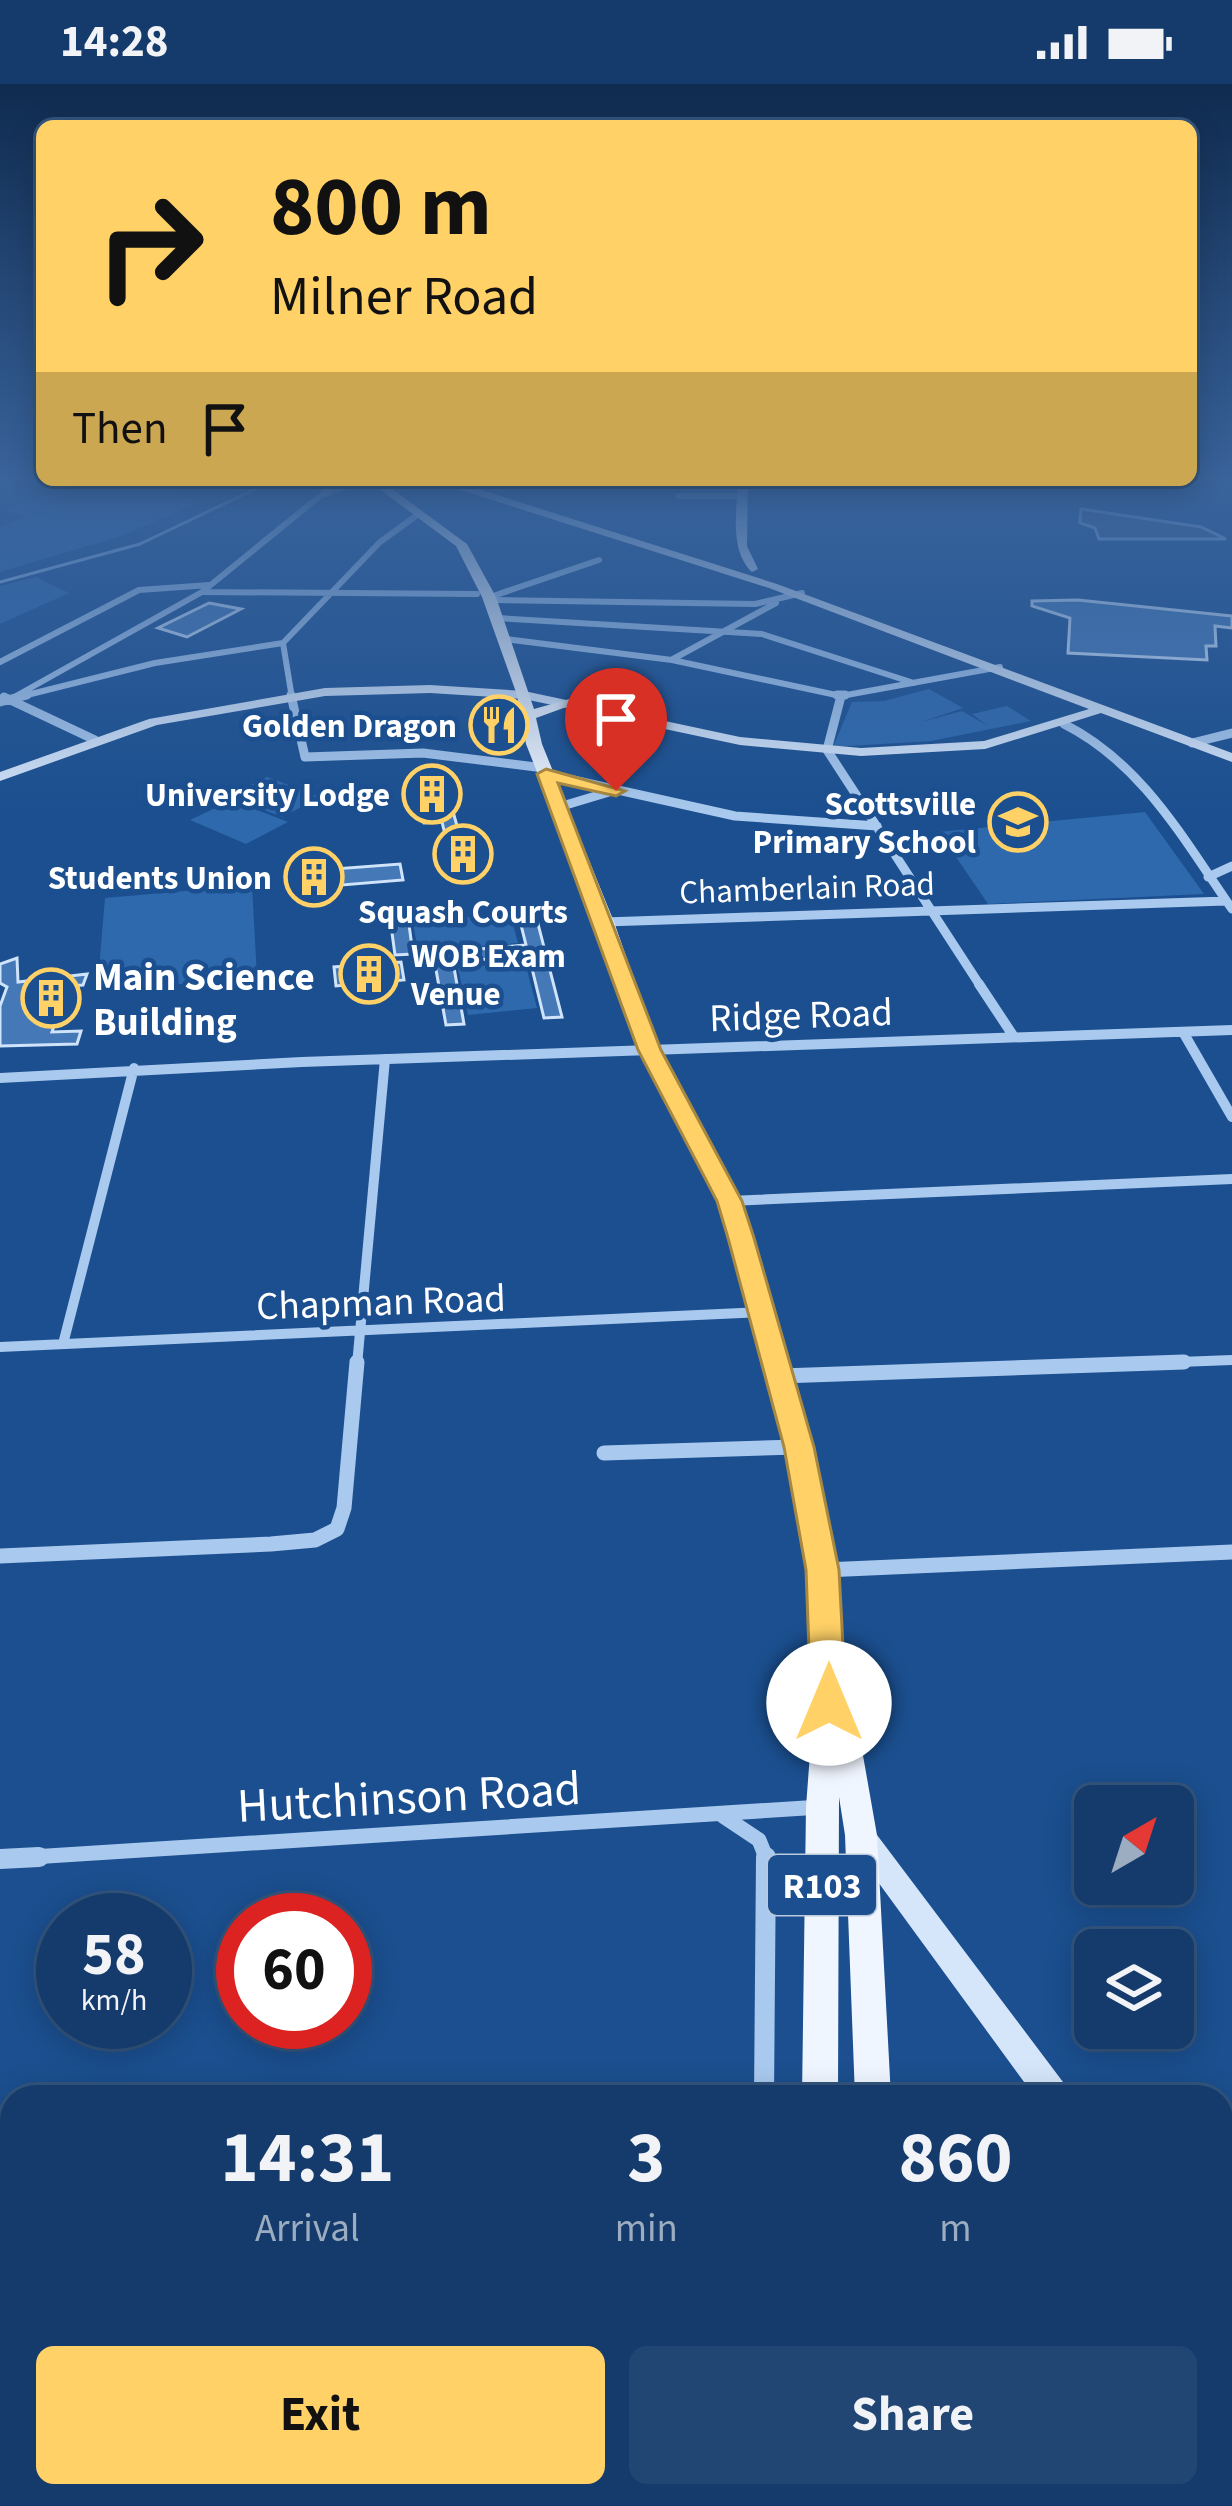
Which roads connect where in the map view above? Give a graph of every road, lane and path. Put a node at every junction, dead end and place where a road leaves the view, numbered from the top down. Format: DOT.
graph roads {
  1 [pos="154,589"];
  2 [pos="205,589"];
  3 [pos="332,589"];
  4 [pos="480,589"];
  5 [pos="510,589"];
  6 [pos="786,589"];
  7 [pos="202,592"];
  8 [pos="327,594"];
  9 [pos="798,594"];
  10 [pos="485,597"];
  11 [pos="776,603"];
  12 [pos="826,607"];
  13 [pos="497,619"];
  14 [pos="729,631"];
  15 [pos="506,639"];
  16 [pos="283,643"];
  17 [pos="672,660"];
  18 [pos="0,662"];
  19 [pos="66,667"];
  20 [pos="996,668"];
  21 [pos="87,677"];
  22 [pos="918,685"];
  23 [pos="294,695"];
  24 [pos="519,695"];
  25 [pos="841,696"];
  26 [pos="6,698"];
  27 [pos="1072,698"];
  28 [pos="1123,699"];
  29 [pos="573,702"];
  30 [pos="1096,710"];
  31 [pos="527,716"];
  32 [pos="1064,724"];
  33 [pos="1156,730"];
  34 [pos="1232,733"];
  35 [pos="95,740"];
  36 [pos="1192,743"];
  37 [pos="534,744"];
  38 [pos="827,750"];
  39 [pos="1232,758"];
  40 [pos="545,771"];
  41 [pos="0,777"];
  42 [pos="616,791"];
  43 [pos="560,807"];
  44 [pos="877,826"];
  45 [pos="1232,866"];
  46 [pos="1208,877"];
  47 [pos="1229,905"];
  48 [pos="928,910"];
  49 [pos="605,922"];
  50 [pos="1232,1030"];
  51 [pos="1183,1032"];
  52 [pos="1014,1037"];
  53 [pos="649,1050"];
  54 [pos="385,1059"];
  55 [pos="134,1069"];
  56 [pos="0,1075"];
  57 [pos="1232,1118"];
  58 [pos="1232,1179"];
  59 [pos="730,1201"];
  60 [pos="764,1312"];
  61 [pos="362,1334"];
  62 [pos="63,1344"];
  63 [pos="0,1348"];
  64 [pos="1232,1360"];
  65 [pos="780,1376"];
  66 [pos="799,1447"];
  67 [pos="604,1453"];
  68 [pos="1232,1552"];
  69 [pos="0,1556"];
  70 [pos="823,1570"];
  71 [pos="831,1674"];
  72 [pos="822,1807"];
  73 [pos="722,1816"];
  74 [pos="861,1835"];
  75 [pos="0,1859"];
  76 [pos="764,2085"];
  77 [pos="820,2085"];
  78 [pos="872,2085"];
  79 [pos="1046,2085"];
  1 -- 18 [label="street"];
  2 -- 7 [label="street"];
  3 -- 8 [label="street"];
  4 -- 10 [label="main road, R103"];
  5 -- 10 [label="street"];
  6 -- 9 [label="street"];
  7 -- 8 [label="street"];
  7 -- 19 [label="street"];
  8 -- 10 [label="street"];
  8 -- 16 [label="street"];
  9 -- 11 [label="street"];
  9 -- 12 [label="street"];
  9 -- 20 [label="street"];
  10 -- 11 [label="street"];
  10 -- 13 [label="main road, R103"];
  10 -- 24 [label="main road, R103"];
  11 -- 12 [label="street"];
  11 -- 14 [label="street"];
  12 -- 20 [label="street"];
  13 -- 14 [label="street"];
  13 -- 15 [label="main road, R103"];
  14 -- 17 [label="street"];
  14 -- 22 [label="street"];
  15 -- 17 [label="street"];
  15 -- 24 [label="main road, R103"];
  16 -- 21 [label="street"];
  16 -- 23 [label="street"];
  17 -- 25 [label="street"];
  19 -- 21 [label="street"];
  19 -- 26 [label="street"];
  20 -- 22 [label="street"];
  20 -- 27 [label="street"];
  21 -- 26 [label="street"];
  22 -- 25 [label="street"];
  23 -- 24 [label="street"];
  23 -- 35 [label="street"];
  23 -- 40 [label="street"];
  24 -- 29 [label="street"];
  24 -- 31 [label="main road, R103"];
  24 -- 37 [label="main road, R103"];
  25 -- 38 [label="street"];
  26 -- 35 [label="street"];
  27 -- 30 [label="street"];
  27 -- 30 [label="street"];
  28 -- 30 [label="street"];
  29 -- 31 [label="main road"];
  29 -- 38 [label="street"];
  30 -- 32 [label="street"];
  30 -- 33 [label="street"];
  30 -- 33 [label="street"];
  31 -- 37 [label="main road, R103"];
  32 -- 38 [label="street"];
  32 -- 46 [label="street"];
  33 -- 36 [label="street"];
  34 -- 36 [label="street"];
  35 -- 41 [label="street"];
  36 -- 39 [label="street"];
  37 -- 40 [label="main road, R103"];
  38 -- 44 [label="street"];
  40 -- 42 [label="street"];
  40 -- 43 [label="main road, R103"];
  42 -- 43 [label="street"];
  42 -- 44 [label="street"];
  43 -- 49 [label="main road, R103"];
  44 -- 48 [label="street"];
  45 -- 46 [label="street"];
  46 -- 47 [label="street"];
  47 -- 48 [label="street, Chamberlain Road"];
  48 -- 49 [label="street, Chamberlain Road"];
  48 -- 52 [label="street"];
  49 -- 53 [label="main road, R103"];
  50 -- 51 [label="street, Ridge Road"];
  51 -- 52 [label="street, Ridge Road"];
  51 -- 57 [label="street"];
  52 -- 53 [label="street, Ridge Road"];
  53 -- 54 [label="street, Ridge Road"];
  53 -- 59 [label="main road, R103"];
  54 -- 55 [label="street, Ridge Road"];
  54 -- 61 [label="street"];
  55 -- 56 [label="street, Ridge Road"];
  55 -- 62 [label="street"];
  58 -- 59 [label="street"];
  59 -- 60 [label="main road, R103"];
  60 -- 61 [label="street, Chapman Road"];
  60 -- 65 [label="main road, R103"];
  61 -- 62 [label="street, Chapman Road"];
  61 -- 69 [label="street"];
  62 -- 63 [label="street, Chapman Road"];
  64 -- 65 [label="street"];
  65 -- 66 [label="main road, R103"];
  66 -- 67 [label="street"];
  66 -- 70 [label="main road, R103"];
  68 -- 70 [label="street"];
  70 -- 71 [label="main road, R103"];
  71 -- 72 [label="main road, R103"];
  71 -- 74 [label="main road, R103"];
  72 -- 73 [label="street, Hutchinson Road"];
  72 -- 77 [label="main road, R103"];
  73 -- 75 [label="street, Hutchinson Road"];
  73 -- 76 [label="street"];
  74 -- 78 [label="main road, R103"];
  74 -- 79 [label="street"];
}
